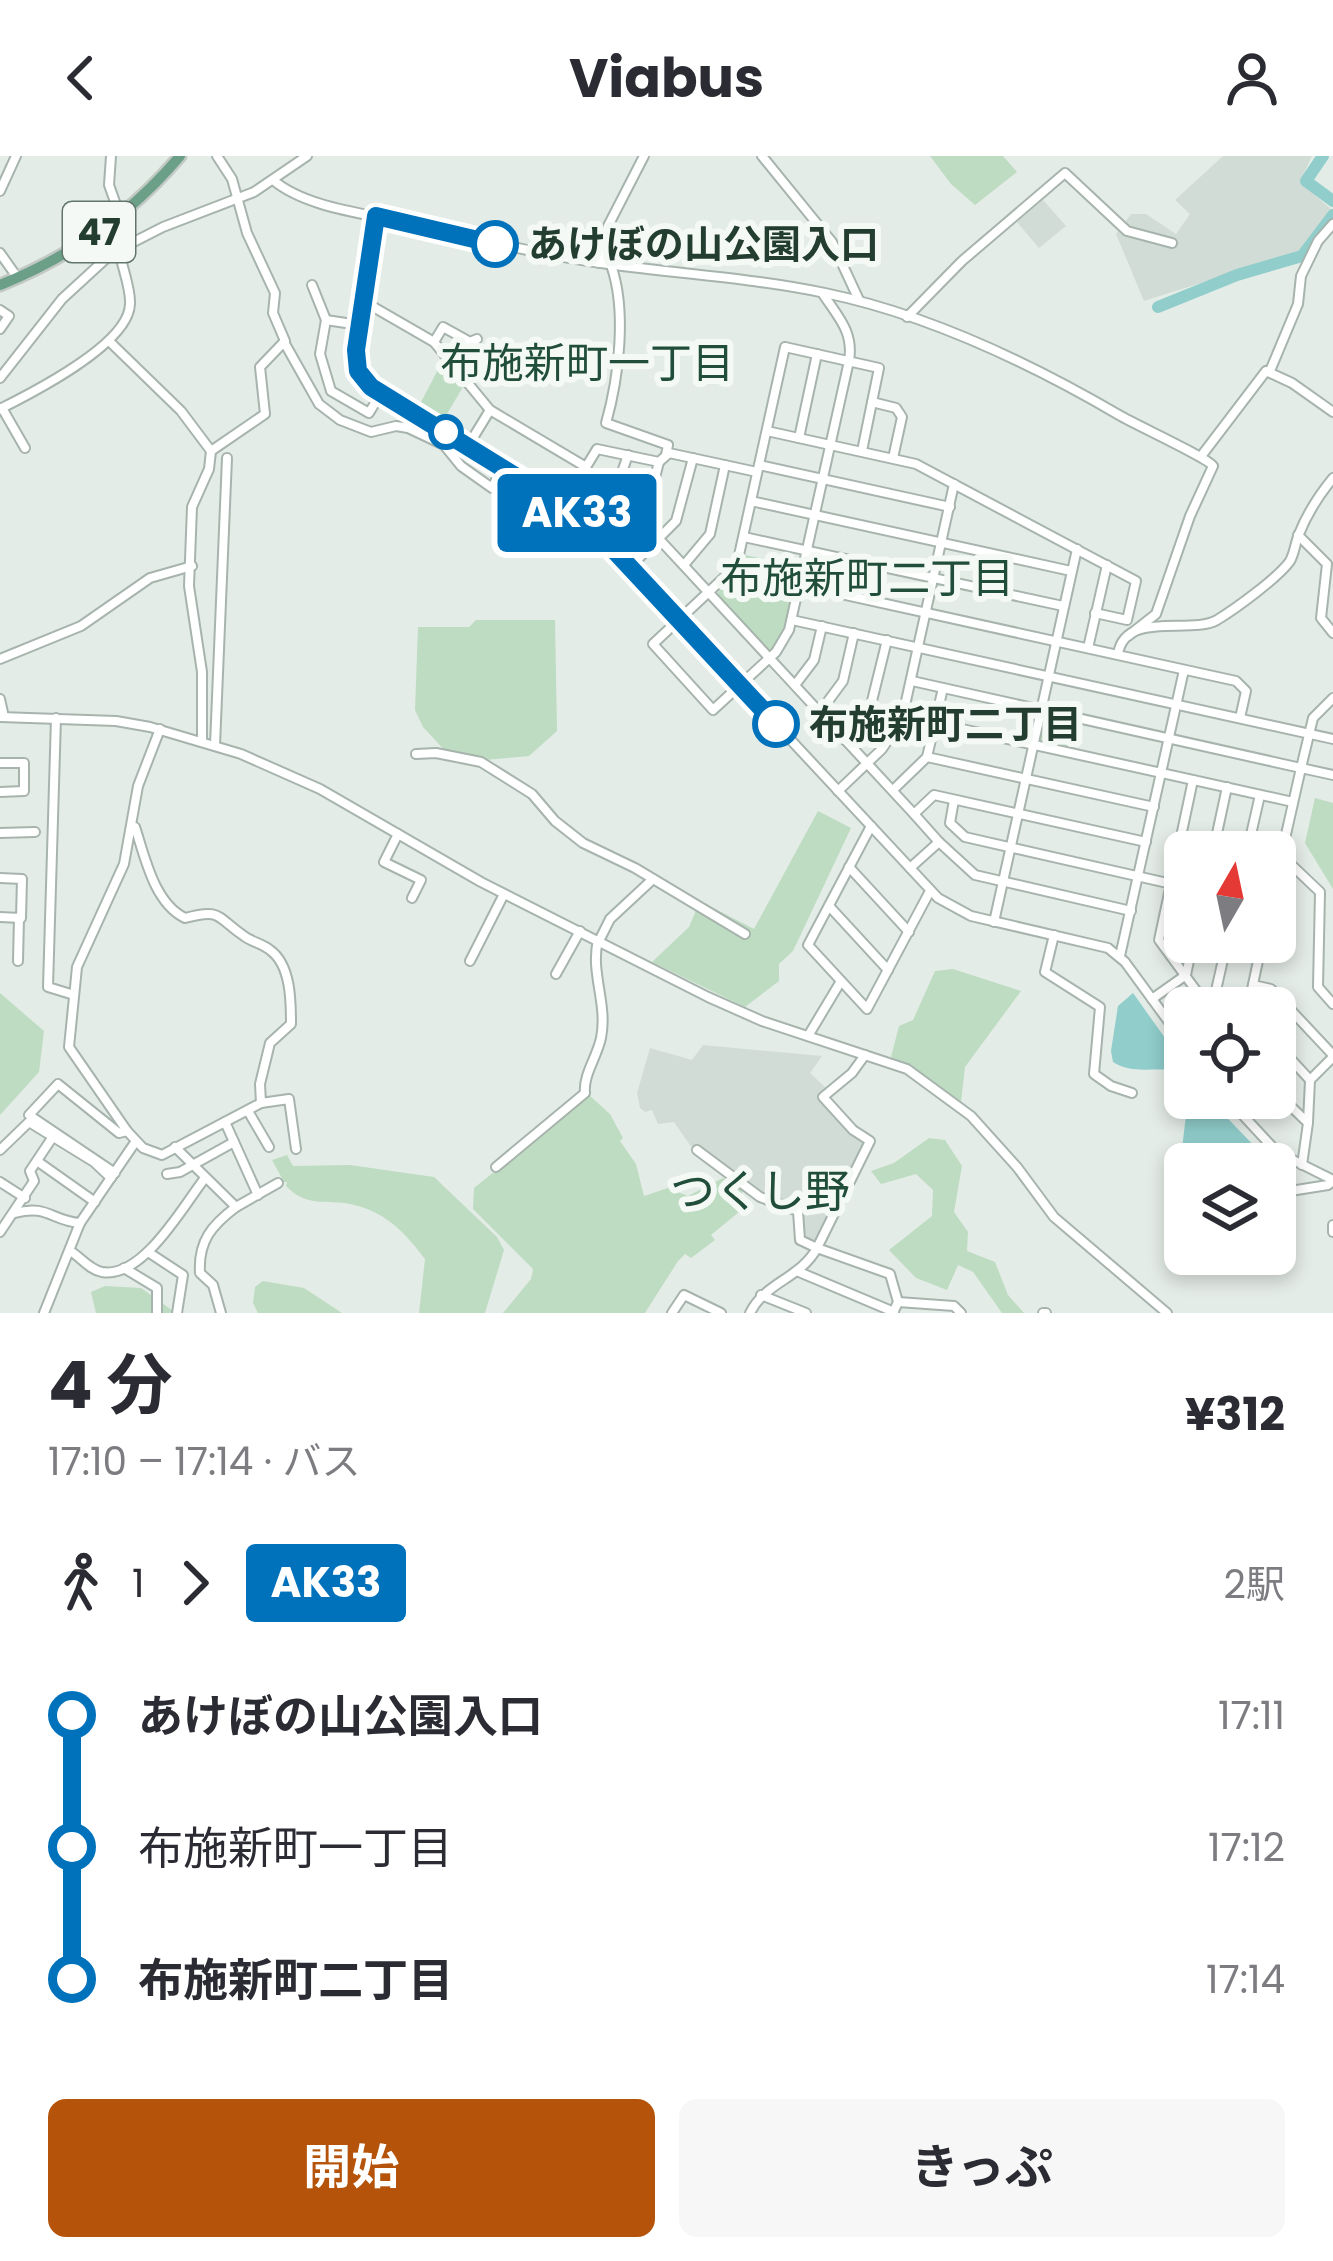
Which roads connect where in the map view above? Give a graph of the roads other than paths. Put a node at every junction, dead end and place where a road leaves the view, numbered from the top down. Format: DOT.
graph roads {
  1 [pos="16,156"];
  2 [pos="111,156"];
  3 [pos="181,156"];
  4 [pos="217,156"];
  5 [pos="307,156"];
  6 [pos="644,156"];
  7 [pos="762,156"];
  8 [pos="273,180"];
  9 [pos="0,190"];
  10 [pos="236,199"];
  11 [pos="376,216"];
  12 [pos="115,220"];
  13 [pos="1333,224"];
  14 [pos="1172,243"];
  15 [pos="122,247"];
  16 [pos="0,253"];
  17 [pos="599,263"];
  18 [pos="611,265"];
  19 [pos="18,278"];
  20 [pos="0,285"];
  21 [pos="312,285"];
  22 [pos="823,292"];
  23 [pos="363,301"];
  24 [pos="860,301"];
  25 [pos="0,310"];
  26 [pos="907,317"];
  27 [pos="326,320"];
  28 [pos="359,325"];
  29 [pos="0,328"];
  30 [pos="477,339"];
  31 [pos="109,340"];
  32 [pos="284,342"];
  33 [pos="434,342"];
  34 [pos="817,354"];
  35 [pos="849,361"];
  36 [pos="1270,371"];
  37 [pos="0,378"];
  38 [pos="381,393"];
  39 [pos="872,402"];
  40 [pos="1,409"];
  41 [pos="490,410"];
  42 [pos="1333,412"];
  43 [pos="766,431"];
  44 [pos="799,438"];
  45 [pos="830,444"];
  46 [pos="468,446"];
  47 [pos="26,448"];
  48 [pos="211,451"];
  49 [pos="862,451"];
  50 [pos="628,455"];
  51 [pos="1202,455"];
  52 [pos="227,458"];
  53 [pos="693,458"];
  54 [pos="893,458"];
  55 [pos="662,459"];
  56 [pos="725,465"];
  57 [pos="503,466"];
  58 [pos="586,467"];
  59 [pos="758,469"];
  60 [pos="1333,478"];
  61 [pos="823,479"];
  62 [pos="954,484"];
  63 [pos="752,501"];
  64 [pos="563,503"];
  65 [pos="950,507"];
  66 [pos="815,514"];
  67 [pos="585,519"];
  68 [pos="1298,535"];
  69 [pos="745,537"];
  70 [pos="660,540"];
  71 [pos="609,542"];
  72 [pos="942,542"];
  73 [pos="1077,549"];
  74 [pos="807,550"];
  75 [pos="684,565"];
  76 [pos="192,566"];
  77 [pos="631,566"];
  78 [pos="1107,566"];
  79 [pos="1071,571"];
  80 [pos="934,578"];
  81 [pos="800,584"];
  82 [pos="709,592"];
  83 [pos="1063,606"];
  84 [pos="926,612"];
  85 [pos="1096,613"];
  86 [pos="680,619"];
  87 [pos="792,620"];
  88 [pos="822,626"];
  89 [pos="854,633"];
  90 [pos="1333,633"];
  91 [pos="1128,636"];
  92 [pos="887,640"];
  93 [pos="1055,641"];
  94 [pos="919,647"];
  95 [pos="1088,648"];
  96 [pos="1118,654"];
  97 [pos="770,658"];
  98 [pos="0,659"];
  99 [pos="1184,670"];
  100 [pos="1048,675"];
  101 [pos="912,681"];
  102 [pos="740,685"];
  103 [pos="795,685"];
  104 [pos="943,688"];
  105 [pos="0,699"];
  106 [pos="1332,701"];
  107 [pos="1177,704"];
  108 [pos="1040,710"];
  109 [pos="820,712"];
  110 [pos="2,717"];
  111 [pos="56,718"];
  112 [pos="1240,718"];
  113 [pos="935,723"];
  114 [pos="160,729"];
  115 [pos="1309,734"];
  116 [pos="1169,738"];
  117 [pos="1333,739"];
  118 [pos="845,740"];
  119 [pos="202,742"];
  120 [pos="1033,744"];
  121 [pos="215,746"];
  122 [pos="416,754"];
  123 [pos="927,757"];
  124 [pos="0,763"];
  125 [pos="868,764"];
  126 [pos="1301,768"];
  127 [pos="1162,773"];
  128 [pos="1333,775"];
  129 [pos="1025,779"];
  130 [pos="1193,780"];
  131 [pos="1227,787"];
  132 [pos="838,790"];
  133 [pos="892,790"];
  134 [pos="0,792"];
  135 [pos="1260,794"];
  136 [pos="954,800"];
  137 [pos="1293,802"];
  138 [pos="1154,807"];
  139 [pos="914,814"];
  140 [pos="1018,814"];
  141 [pos="133,821"];
  142 [pos="871,826"];
  143 [pos="1182,831"];
  144 [pos="1218,831"];
  145 [pos="1252,831"];
  146 [pos="1286,831"];
  147 [pos="35,832"];
  148 [pos="0,833"];
  149 [pos="398,834"];
  150 [pos="939,842"];
  151 [pos="1146,842"];
  152 [pos="1011,848"];
  153 [pos="849,866"];
  154 [pos="910,868"];
  155 [pos="1296,869"];
  156 [pos="1139,877"];
  157 [pos="0,878"];
  158 [pos="653,879"];
  159 [pos="1003,883"];
  160 [pos="1164,883"];
  161 [pos="930,891"];
  162 [pos="504,894"];
  163 [pos="412,898"];
  164 [pos="829,906"];
  165 [pos="1131,911"];
  166 [pos="1164,915"];
  167 [pos="0,917"];
  168 [pos="19,918"];
  169 [pos="994,922"];
  170 [pos="580,931"];
  171 [pos="909,932"];
  172 [pos="746,934"];
  173 [pos="1054,935"];
  174 [pos="598,940"];
  175 [pos="1164,946"];
  176 [pos="1120,956"];
  177 [pos="18,961"];
  178 [pos="470,962"];
  179 [pos="1177,963"];
  180 [pos="1189,963"];
  181 [pos="1257,963"];
  182 [pos="888,970"];
  183 [pos="556,974"];
  184 [pos="1186,975"];
  185 [pos="841,981"];
  186 [pos="1252,985"];
  187 [pos="1195,987"];
  188 [pos="74,995"];
  189 [pos="1152,999"];
  190 [pos="1333,1004"];
  191 [pos="1164,1015"];
  192 [pos="808,1036"];
  193 [pos="865,1054"];
  194 [pos="1333,1056"];
  195 [pos="1296,1065"];
  196 [pos="1310,1080"];
  197 [pos="1132,1093"];
  198 [pos="261,1103"];
  199 [pos="248,1111"];
  200 [pos="1296,1111"];
  201 [pos="1246,1119"];
  202 [pos="226,1122"];
  203 [pos="1308,1123"];
  204 [pos="127,1131"];
  205 [pos="53,1135"];
  206 [pos="136,1140"];
  207 [pos="234,1142"];
  208 [pos="269,1147"];
  209 [pos="175,1148"];
  210 [pos="296,1149"];
  211 [pos="0,1150"];
  212 [pos="697,1150"];
  213 [pos="37,1161"];
  214 [pos="193,1165"];
  215 [pos="1302,1166"];
  216 [pos="496,1167"];
  217 [pos="167,1174"];
  218 [pos="113,1175"];
  219 [pos="206,1178"];
  220 [pos="1333,1180"];
  221 [pos="0,1182"];
  222 [pos="278,1183"];
  223 [pos="1296,1188"];
  224 [pos="258,1195"];
  225 [pos="25,1198"];
  226 [pos="95,1202"];
  227 [pos="236,1207"];
  228 [pos="15,1213"];
  229 [pos="80,1223"];
  230 [pos="1,1229"];
  231 [pos="817,1248"];
  232 [pos="70,1251"];
  233 [pos="148,1252"];
  234 [pos="123,1268"];
  235 [pos="200,1270"];
  236 [pos="799,1272"];
  237 [pos="181,1274"];
  238 [pos="761,1295"];
  239 [pos="895,1309"];
  240 [pos="936,1309"];
  241 [pos="1162,1311"];
  242 [pos="44,1313"];
  243 [pos="157,1313"];
  244 [pos="176,1313"];
  245 [pos="221,1313"];
  246 [pos="672,1313"];
  247 [pos="721,1313"];
  248 [pos="750,1313"];
  249 [pos="806,1313"];
  250 [pos="961,1313"];
  1 -- 9 [label="street"];
  2 -- 12 [label="street"];
  3 -- 12 [label="main road, 47"];
  4 -- 10 [label="street"];
  5 -- 8 [label="street"];
  6 -- 17 [label="street"];
  7 -- 24 [label="street"];
  8 -- 10 [label="street"];
  8 -- 11 [label="street"];
  10 -- 15 [label="street"];
  10 -- 32 [label="street"];
  11 -- 17 [label="street"];
  11 -- 23 [label="street"];
  12 -- 15 [label="street"];
  12 -- 19 [label="main road, 47"];
  13 -- 36 [label="street"];
  14 -- 26 [label="street"];
  15 -- 31 [label="street"];
  15 -- 37 [label="street"];
  16 -- 19 [label="street"];
  17 -- 18 [label="street"];
  18 -- 22 [label="street"];
  18 -- 55 [label="street"];
  19 -- 20 [label="main road, 47"];
  21 -- 27 [label="street"];
  22 -- 24 [label="street"];
  22 -- 35 [label="street"];
  23 -- 28 [label="street"];
  23 -- 33 [label="street"];
  24 -- 26 [label="street"];
  25 -- 29 [label="street"];
  26 -- 51 [label="street"];
  27 -- 28 [label="street"];
  27 -- 38 [label="street"];
  28 -- 38 [label="street"];
  30 -- 33 [label="street"];
  31 -- 40 [label="street"];
  31 -- 48 [label="street"];
  32 -- 48 [label="street"];
  32 -- 57 [label="street"];
  33 -- 41 [label="street"];
  34 -- 35 [label="street"];
  34 -- 43 [label="street"];
  34 -- 44 [label="street"];
  35 -- 39 [label="street"];
  35 -- 45 [label="street"];
  36 -- 42 [label="street"];
  36 -- 51 [label="street"];
  38 -- 46 [label="street"];
  39 -- 49 [label="street"];
  39 -- 54 [label="street"];
  40 -- 47 [label="street"];
  41 -- 46 [label="street"];
  41 -- 58 [label="street"];
  43 -- 44 [label="street"];
  43 -- 59 [label="street"];
  44 -- 45 [label="street"];
  45 -- 49 [label="street"];
  45 -- 61 [label="street"];
  46 -- 57 [label="street"];
  48 -- 76 [label="street"];
  49 -- 54 [label="street"];
  50 -- 55 [label="street"];
  50 -- 58 [label="street"];
  50 -- 67 [label="street"];
  51 -- 91 [label="street"];
  52 -- 121 [label="street"];
  53 -- 55 [label="street"];
  53 -- 56 [label="street"];
  53 -- 70 [label="street"];
  54 -- 62 [label="street"];
  55 -- 71 [label="street"];
  56 -- 59 [label="street"];
  56 -- 75 [label="street"];
  57 -- 64 [label="street"];
  58 -- 64 [label="street"];
  59 -- 61 [label="street"];
  59 -- 63 [label="street"];
  60 -- 68 [label="street"];
  61 -- 65 [label="street"];
  61 -- 66 [label="street"];
  62 -- 65 [label="street"];
  62 -- 73 [label="street"];
  63 -- 66 [label="street"];
  63 -- 69 [label="street"];
  64 -- 67 [label="street"];
  65 -- 72 [label="street"];
  66 -- 72 [label="street"];
  66 -- 74 [label="street"];
  67 -- 71 [label="street"];
  68 -- 90 [label="street"];
  68 -- 91 [label="street"];
  69 -- 74 [label="street"];
  69 -- 82 [label="street"];
  70 -- 75 [label="street"];
  70 -- 77 [label="street"];
  71 -- 77 [label="street"];
  72 -- 79 [label="street"];
  72 -- 80 [label="street"];
  73 -- 78 [label="street"];
  73 -- 79 [label="street"];
  74 -- 80 [label="street"];
  74 -- 81 [label="street"];
  75 -- 82 [label="street"];
  76 -- 98 [label="street"];
  76 -- 119 [label="street"];
  77 -- 86 [label="street"];
  78 -- 85 [label="street"];
  78 -- 85 [label="street"];
  79 -- 83 [label="street"];
  80 -- 83 [label="street"];
  80 -- 84 [label="street"];
  81 -- 84 [label="street"];
  81 -- 87 [label="street"];
  82 -- 86 [label="street"];
  82 -- 97 [label="street"];
  83 -- 93 [label="street"];
  84 -- 93 [label="street"];
  84 -- 94 [label="street"];
  85 -- 95 [label="street"];
  86 -- 102 [label="street"];
  86 -- 102 [label="street"];
  87 -- 88 [label="street"];
  87 -- 97 [label="street"];
  88 -- 89 [label="street"];
  88 -- 103 [label="street"];
  89 -- 92 [label="street"];
  89 -- 109 [label="street"];
  91 -- 96 [label="street"];
  92 -- 94 [label="street"];
  92 -- 118 [label="street"];
  93 -- 95 [label="street"];
  93 -- 100 [label="street"];
  94 -- 100 [label="street"];
  94 -- 101 [label="street"];
  95 -- 96 [label="street"];
  96 -- 99 [label="street"];
  97 -- 102 [label="street"];
  97 -- 103 [label="street"];
  99 -- 107 [label="street"];
  99 -- 112 [label="street"];
  100 -- 107 [label="street"];
  100 -- 108 [label="street"];
  101 -- 104 [label="street"];
  101 -- 125 [label="street"];
  102 -- 132 [label="street"];
  103 -- 109 [label="street"];
  104 -- 108 [label="street"];
  104 -- 113 [label="street"];
  105 -- 110 [label="street"];
  106 -- 115 [label="street"];
  107 -- 112 [label="street"];
  107 -- 116 [label="street"];
  108 -- 116 [label="street"];
  108 -- 120 [label="street"];
  109 -- 118 [label="street"];
  110 -- 111 [label="street"];
  111 -- 114 [label="street"];
  111 -- 188 [label="street"];
  112 -- 115 [label="street"];
  113 -- 120 [label="street"];
  113 -- 123 [label="street"];
  114 -- 119 [label="street"];
  114 -- 141 [label="street"];
  115 -- 117 [label="street"];
  115 -- 126 [label="street"];
  116 -- 126 [label="street"];
  116 -- 127 [label="street"];
  118 -- 125 [label="street"];
  119 -- 121 [label="street"];
  120 -- 127 [label="street"];
  120 -- 129 [label="street"];
  121 -- 149 [label="street"];
  122 -- 158 [label="street"];
  123 -- 129 [label="street"];
  123 -- 133 [label="street"];
  124 -- 134 [label="street"];
  125 -- 132 [label="street"];
  125 -- 133 [label="street"];
  126 -- 128 [label="street"];
  126 -- 137 [label="street"];
  127 -- 130 [label="street"];
  127 -- 138 [label="street"];
  129 -- 138 [label="street"];
  129 -- 140 [label="street"];
  130 -- 131 [label="street"];
  130 -- 143 [label="street"];
  131 -- 135 [label="street"];
  131 -- 144 [label="street"];
  132 -- 142 [label="street"];
  133 -- 139 [label="street"];
  135 -- 137 [label="street"];
  135 -- 145 [label="street"];
  136 -- 139 [label="street"];
  136 -- 140 [label="street"];
  136 -- 152 [label="street"];
  137 -- 146 [label="street"];
  138 -- 151 [label="street"];
  139 -- 150 [label="street"];
  140 -- 151 [label="street"];
  140 -- 152 [label="street"];
  141 -- 188 [label="street"];
  141 -- 198 [label="street"];
  142 -- 153 [label="street"];
  142 -- 154 [label="street"];
  147 -- 148 [label="street"];
  149 -- 162 [label="street"];
  149 -- 163 [label="street"];
  150 -- 154 [label="street"];
  150 -- 159 [label="street"];
  151 -- 156 [label="street"];
  152 -- 156 [label="street"];
  152 -- 159 [label="street"];
  153 -- 164 [label="street"];
  153 -- 171 [label="street"];
  154 -- 161 [label="street"];
  155 -- 190 [label="street"];
  156 -- 160 [label="street"];
  156 -- 165 [label="street"];
  157 -- 168 [label="street"];
  158 -- 172 [label="street"];
  158 -- 174 [label="street"];
  159 -- 165 [label="street"];
  159 -- 169 [label="street"];
  161 -- 169 [label="street"];
  161 -- 171 [label="street"];
  162 -- 170 [label="street"];
  162 -- 178 [label="street"];
  164 -- 182 [label="street"];
  164 -- 185 [label="street"];
  165 -- 176 [label="street"];
  166 -- 175 [label="street"];
  167 -- 168 [label="street"];
  168 -- 177 [label="street"];
  169 -- 173 [label="street"];
  170 -- 174 [label="street"];
  170 -- 183 [label="street"];
  171 -- 182 [label="street"];
  173 -- 176 [label="street"];
  173 -- 197 [label="street"];
  174 -- 192 [label="street"];
  174 -- 216 [label="street"];
  176 -- 189 [label="street"];
  179 -- 184 [label="street"];
  180 -- 184 [label="street"];
  181 -- 186 [label="street"];
  182 -- 185 [label="street"];
  184 -- 187 [label="street"];
  184 -- 189 [label="street"];
  185 -- 192 [label="street"];
  186 -- 194 [label="street"];
  188 -- 204 [label="street"];
  189 -- 191 [label="street"];
  192 -- 193 [label="street"];
  193 -- 231 [label="street"];
  193 -- 241 [label="street"];
  194 -- 196 [label="street"];
  195 -- 196 [label="street"];
  196 -- 203 [label="street"];
  198 -- 199 [label="street"];
  198 -- 210 [label="street"];
  199 -- 202 [label="street"];
  199 -- 208 [label="street"];
  200 -- 203 [label="street"];
  201 -- 215 [label="street"];
  202 -- 207 [label="street"];
  202 -- 209 [label="street"];
  203 -- 215 [label="street"];
  204 -- 206 [label="street"];
  204 -- 218 [label="street"];
  205 -- 211 [label="street"];
  205 -- 213 [label="street"];
  205 -- 218 [label="street"];
  206 -- 209 [label="street"];
  206 -- 218 [label="street"];
  207 -- 214 [label="street"];
  207 -- 224 [label="street"];
  209 -- 214 [label="street"];
  212 -- 231 [label="street"];
  213 -- 225 [label="street"];
  213 -- 226 [label="street"];
  214 -- 217 [label="street"];
  214 -- 219 [label="street"];
  215 -- 220 [label="street"];
  218 -- 226 [label="street"];
  219 -- 227 [label="street"];
  219 -- 233 [label="street"];
  220 -- 223 [label="street"];
  221 -- 225 [label="street"];
  222 -- 224 [label="street"];
  224 -- 227 [label="street"];
  225 -- 228 [label="street"];
  226 -- 229 [label="street"];
  227 -- 235 [label="street"];
  228 -- 229 [label="street"];
  228 -- 230 [label="street"];
  229 -- 232 [label="street"];
  231 -- 236 [label="street"];
  231 -- 239 [label="street"];
  232 -- 234 [label="street"];
  232 -- 242 [label="street"];
  233 -- 234 [label="street"];
  233 -- 237 [label="street"];
  234 -- 243 [label="street"];
  235 -- 237 [label="street"];
  235 -- 245 [label="street"];
  236 -- 238 [label="street"];
  236 -- 239 [label="street"];
  237 -- 244 [label="street"];
  238 -- 248 [label="street"];
  238 -- 249 [label="street"];
  239 -- 240 [label="street"];
  240 -- 250 [label="street"];
  246 -- 247 [label="street"];
}
